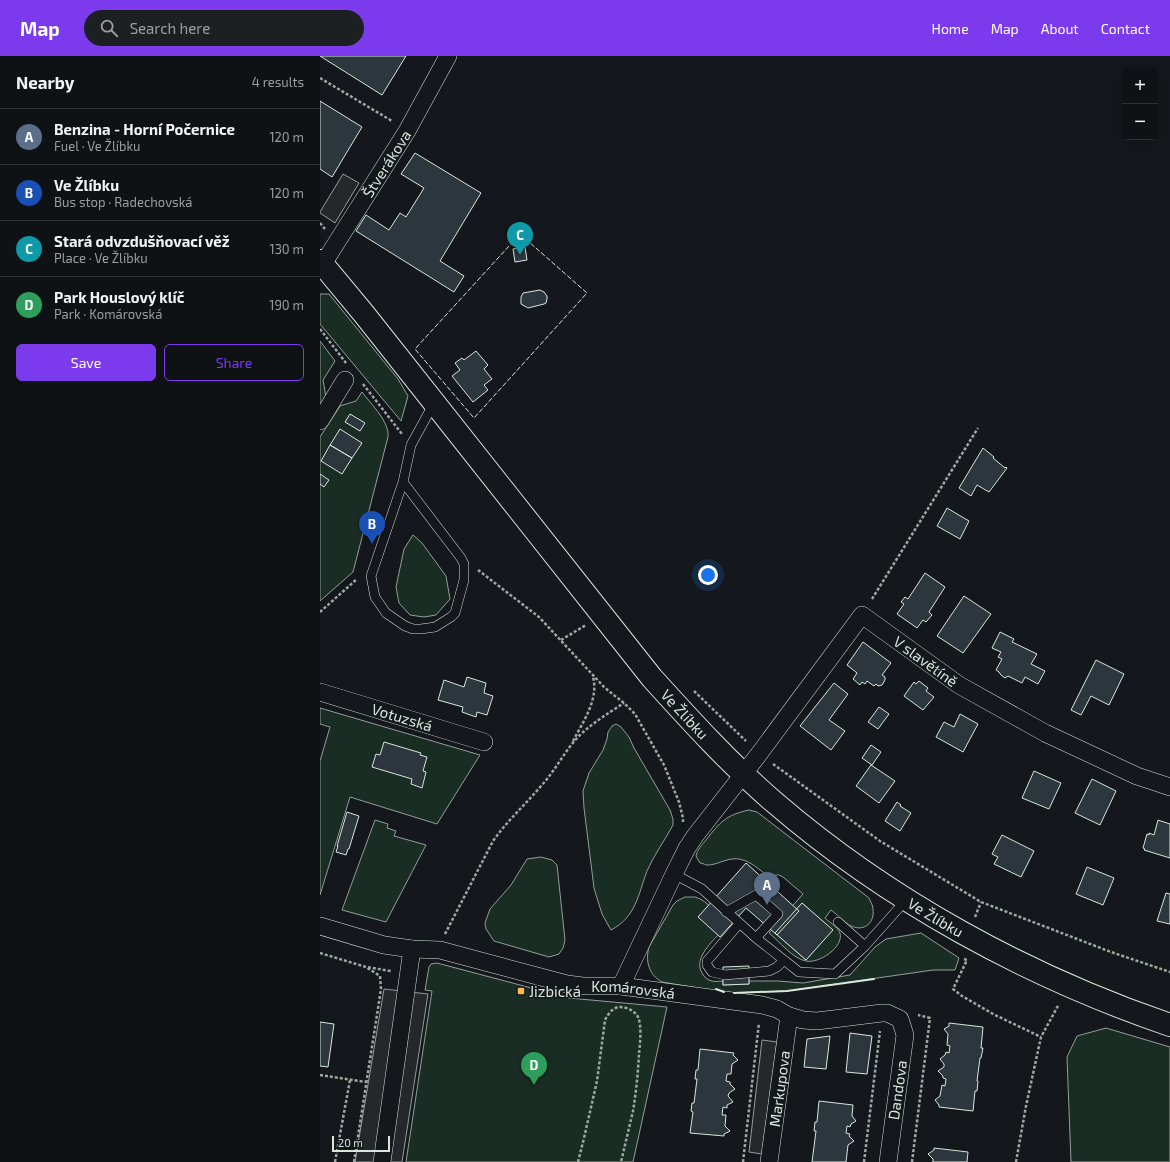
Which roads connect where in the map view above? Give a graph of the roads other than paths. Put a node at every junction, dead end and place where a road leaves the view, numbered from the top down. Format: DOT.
graph roads {
  1 [pos="448,56"];
  2 [pos="321,264"];
  3 [pos="347,373"];
  4 [pos="434,402"];
  5 [pos="320,421"];
  6 [pos="403,482"];
  7 [pos="320,692"];
  8 [pos="484,742"];
  9 [pos="744,774"];
  10 [pos="1170,788"];
  11 [pos="674,874"];
  12 [pos="907,900"];
  13 [pos="726,912"];
  14 [pos="838,922"];
  15 [pos="739,924"];
  16 [pos="320,926"];
  17 [pos="756,938"];
  18 [pos="865,946"];
  19 [pos="412,949"];
  20 [pos="784,960"];
  21 [pos="621,986"];
  22 [pos="789,1016"];
  23 [pos="906,1016"];
  24 [pos="1170,1025"];
  25 [pos="382,1162"];
  26 [pos="768,1162"];
  27 [pos="888,1162"];
  1 -- 2 [label="street, Štverákova"];
  2 -- 4 [label="street, Ve Žlíbku"];
  3 -- 5 [label="street"];
  4 -- 6 [label="lane"];
  4 -- 9 [label="street, Ve Žlíbku"];
  6 -- 6 [label="lane"];
  7 -- 8 [label="street, Votuzská"];
  9 -- 10 [label="street, V slavětíně"];
  9 -- 11 [label="street"];
  9 -- 12 [label="street, Ve Žlíbku"];
  11 -- 13 [label="lane"];
  11 -- 21 [label="street"];
  12 -- 18 [label="lane"];
  12 -- 24 [label="street, Ve Žlíbku"];
  13 -- 15 [label="lane"];
  13 -- 17 [label="lane"];
  14 -- 18 [label="lane"];
  15 -- 17 [label="lane"];
  15 -- 20 [label="lane"];
  16 -- 19 [label="street, Komárovská"];
  17 -- 20 [label="lane"];
  18 -- 20 [label="lane"];
  19 -- 21 [label="street, Komárovská"];
  19 -- 25 [label="street"];
  21 -- 22 [label="street, Komárovská"];
  22 -- 23 [label="street, Komárovská"];
  22 -- 26 [label="street, Markupova"];
  23 -- 27 [label="street, Dandova"];
}
